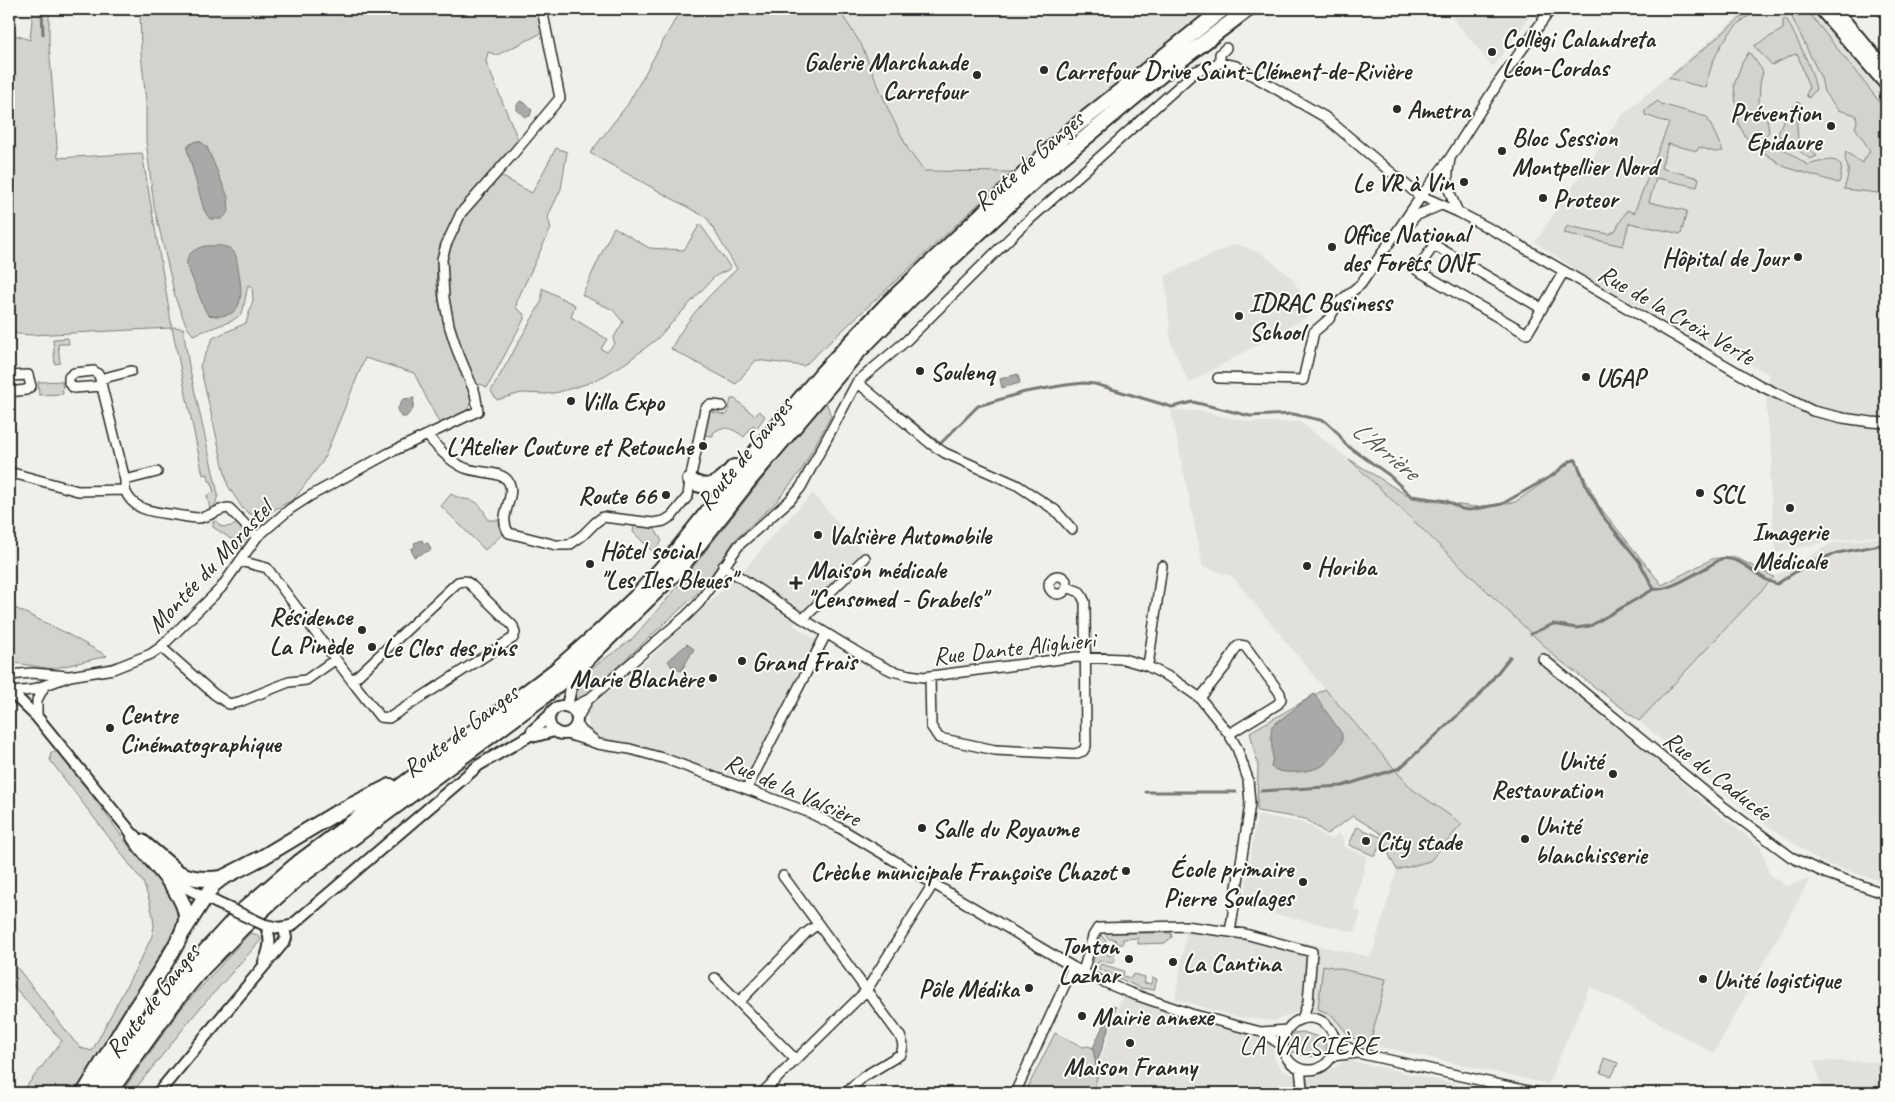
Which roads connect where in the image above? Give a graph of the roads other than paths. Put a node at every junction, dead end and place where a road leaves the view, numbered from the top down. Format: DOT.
graph roads {
  1 [pos="542,9"];
  2 [pos="1223,9"];
  3 [pos="1248,9"];
  4 [pos="1551,9"];
  5 [pos="1821,9"];
  6 [pos="1834,9"];
  7 [pos="1226,48"];
  8 [pos="1220,63"];
  9 [pos="1886,70"];
  10 [pos="1886,84"];
  11 [pos="1450,158"];
  12 [pos="1422,195"];
  13 [pos="1441,204"];
  14 [pos="1458,212"];
  15 [pos="1394,238"];
  16 [pos="1564,270"];
  17 [pos="1541,308"];
  18 [pos="131,371"];
  19 [pos="9,376"];
  20 [pos="1218,378"];
  21 [pos="857,382"];
  22 [pos="9,392"];
  23 [pos="722,406"];
  24 [pos="1886,423"];
  25 [pos="427,435"];
  26 [pos="753,456"];
  27 [pos="9,472"];
  28 [pos="157,472"];
  29 [pos="690,480"];
  30 [pos="125,485"];
  31 [pos="1072,529"];
  32 [pos="258,537"];
  33 [pos="865,558"];
  34 [pos="240,561"];
  35 [pos="723,566"];
  36 [pos="1162,566"];
  37 [pos="1067,587"];
  38 [pos="803,619"];
  39 [pos="826,634"];
  40 [pos="161,648"];
  41 [pos="1085,656"];
  42 [pos="336,659"];
  43 [pos="1542,659"];
  44 [pos="582,664"];
  45 [pos="1146,666"];
  46 [pos="9,675"];
  47 [pos="70,676"];
  48 [pos="930,676"];
  49 [pos="352,681"];
  50 [pos="46,686"];
  51 [pos="10,691"];
  52 [pos="1200,698"];
  53 [pos="589,699"];
  54 [pos="569,707"];
  55 [pos="549,716"];
  56 [pos="37,717"];
  57 [pos="577,722"];
  58 [pos="554,731"];
  59 [pos="532,734"];
  60 [pos="567,734"];
  61 [pos="1229,734"];
  62 [pos="598,744"];
  63 [pos="422,770"];
  64 [pos="747,788"];
  65 [pos="134,837"];
  66 [pos="783,876"];
  67 [pos="222,878"];
  68 [pos="933,884"];
  69 [pos="1886,894"];
  70 [pos="211,900"];
  71 [pos="818,924"];
  72 [pos="265,925"];
  73 [pos="281,928"];
  74 [pos="1230,932"];
  75 [pos="179,938"];
  76 [pos="270,940"];
  77 [pos="262,967"];
  78 [pos="1073,967"];
  79 [pos="1082,972"];
  80 [pos="715,978"];
  81 [pos="866,990"];
  82 [pos="739,1002"];
  83 [pos="1308,1002"];
  84 [pos="1302,1018"];
  85 [pos="1314,1018"];
  86 [pos="1287,1030"];
  87 [pos="1261,1032"];
  88 [pos="1335,1040"];
  89 [pos="1283,1046"];
  90 [pos="1358,1054"];
  91 [pos="1332,1056"];
  92 [pos="796,1060"];
  93 [pos="1300,1069"];
  94 [pos="1314,1070"];
  95 [pos="1301,1090"];
  96 [pos="84,1093"];
  97 [pos="95,1093"];
  98 [pos="109,1093"];
  99 [pos="158,1093"];
  100 [pos="762,1093"];
  101 [pos="846,1093"];
  102 [pos="1015,1093"];
  103 [pos="1537,1093"];
  1 -- 25 [label="street, Montée du Morastel"];
  2 -- 26 [label="main road, Route de Ganges"];
  3 -- 44 [label="main road, Route de Ganges"];
  4 -- 11 [label="street"];
  5 -- 10 [label="main road"];
  6 -- 9 [label="main road"];
  7 -- 8 [label="street"];
  8 -- 12 [label="street, Rue de la Croix Verte"];
  8 -- 21 [label="street"];
  11 -- 12 [label="street"];
  11 -- 14 [label="street"];
  12 -- 13 [label="street, Rue de la Croix Verte"];
  12 -- 15 [label="street"];
  13 -- 14 [label="street, Rue de la Croix Verte"];
  13 -- 15 [label="street"];
  14 -- 16 [label="street, Rue de la Croix Verte"];
  15 -- 20 [label="street"];
  16 -- 17 [label="street"];
  16 -- 24 [label="street, Rue de la Croix Verte"];
  17 -- 17 [label="street"];
  18 -- 30 [label="street"];
  19 -- 22 [label="street"];
  21 -- 31 [label="street"];
  21 -- 35 [label="street"];
  23 -- 29 [label="street"];
  25 -- 29 [label="street"];
  25 -- 32 [label="street, Montée du Morastel"];
  26 -- 29 [label="main road"];
  26 -- 63 [label="main road, Route de Ganges"];
  27 -- 30 [label="street"];
  28 -- 30 [label="street"];
  30 -- 32 [label="street"];
  32 -- 34 [label="street, Montée du Morastel"];
  33 -- 38 [label="street"];
  34 -- 40 [label="street, Montée du Morastel"];
  34 -- 42 [label="street"];
  35 -- 38 [label="street, Rue Dante Alighieri"];
  35 -- 53 [label="street"];
  36 -- 45 [label="street"];
  37 -- 41 [label="street"];
  38 -- 39 [label="street, Rue Dante Alighieri"];
  39 -- 48 [label="street, Rue Dante Alighieri"];
  39 -- 64 [label="street"];
  40 -- 42 [label="street"];
  40 -- 47 [label="street, Montée du Morastel"];
  41 -- 45 [label="street, Rue Dante Alighieri"];
  41 -- 48 [label="street, Rue Dante Alighieri"];
  41 -- 48 [label="street"];
  42 -- 49 [label="street"];
  43 -- 69 [label="street, Rue du Caducée"];
  44 -- 54 [label="street"];
  44 -- 98 [label="main road, Route de Ganges"];
  45 -- 52 [label="street, Rue Dante Alighieri"];
  46 -- 47 [label="street, Montée du Morastel"];
  47 -- 50 [label="street, Montée du Morastel"];
  49 -- 49 [label="street"];
  50 -- 51 [label="street, Montée du Morastel"];
  50 -- 56 [label="street"];
  51 -- 56 [label="street"];
  52 -- 61 [label="street, Rue Dante Alighieri"];
  52 -- 61 [label="street"];
  53 -- 54 [label="street"];
  53 -- 57 [label="street"];
  54 -- 55 [label="street"];
  54 -- 57 [label="street"];
  55 -- 58 [label="street"];
  55 -- 59 [label="street"];
  56 -- 65 [label="street"];
  57 -- 60 [label="street"];
  57 -- 62 [label="street"];
  58 -- 59 [label="street"];
  58 -- 60 [label="street"];
  59 -- 73 [label="street"];
  60 -- 62 [label="street, Rue de la Valsière"];
  61 -- 74 [label="street, Rue Dante Alighieri"];
  62 -- 64 [label="street, Rue de la Valsière"];
  63 -- 67 [label="main road"];
  63 -- 97 [label="main road, Route de Ganges"];
  64 -- 68 [label="street, Rue de la Valsière"];
  65 -- 67 [label="main road"];
  65 -- 70 [label="street"];
  65 -- 75 [label="main road"];
  66 -- 71 [label="street"];
  67 -- 70 [label="main road"];
  68 -- 78 [label="street, Rue de la Valsière"];
  68 -- 81 [label="street"];
  70 -- 72 [label="street, bridge"];
  70 -- 75 [label="main road"];
  71 -- 81 [label="street"];
  71 -- 82 [label="street"];
  72 -- 73 [label="street"];
  72 -- 76 [label="street"];
  73 -- 76 [label="street"];
  73 -- 77 [label="street"];
  74 -- 79 [label="street"];
  74 -- 83 [label="street"];
  75 -- 96 [label="main road"];
  76 -- 77 [label="street"];
  77 -- 99 [label="street"];
  78 -- 79 [label="street, Rue de la Valsière"];
  78 -- 102 [label="street"];
  79 -- 87 [label="street, Rue de la Valsière"];
  80 -- 82 [label="street"];
  81 -- 92 [label="street"];
  81 -- 101 [label="street"];
  82 -- 92 [label="street"];
  83 -- 84 [label="street"];
  83 -- 85 [label="street"];
  84 -- 85 [label="street"];
  84 -- 86 [label="street"];
  85 -- 88 [label="street"];
  86 -- 87 [label="street"];
  86 -- 89 [label="street"];
  87 -- 89 [label="street"];
  88 -- 90 [label="street"];
  88 -- 91 [label="street"];
  89 -- 93 [label="street"];
  90 -- 91 [label="street"];
  90 -- 103 [label="street"];
  91 -- 94 [label="street"];
  92 -- 100 [label="street"];
  93 -- 94 [label="street"];
  93 -- 95 [label="street"];
  94 -- 95 [label="street"];
}
